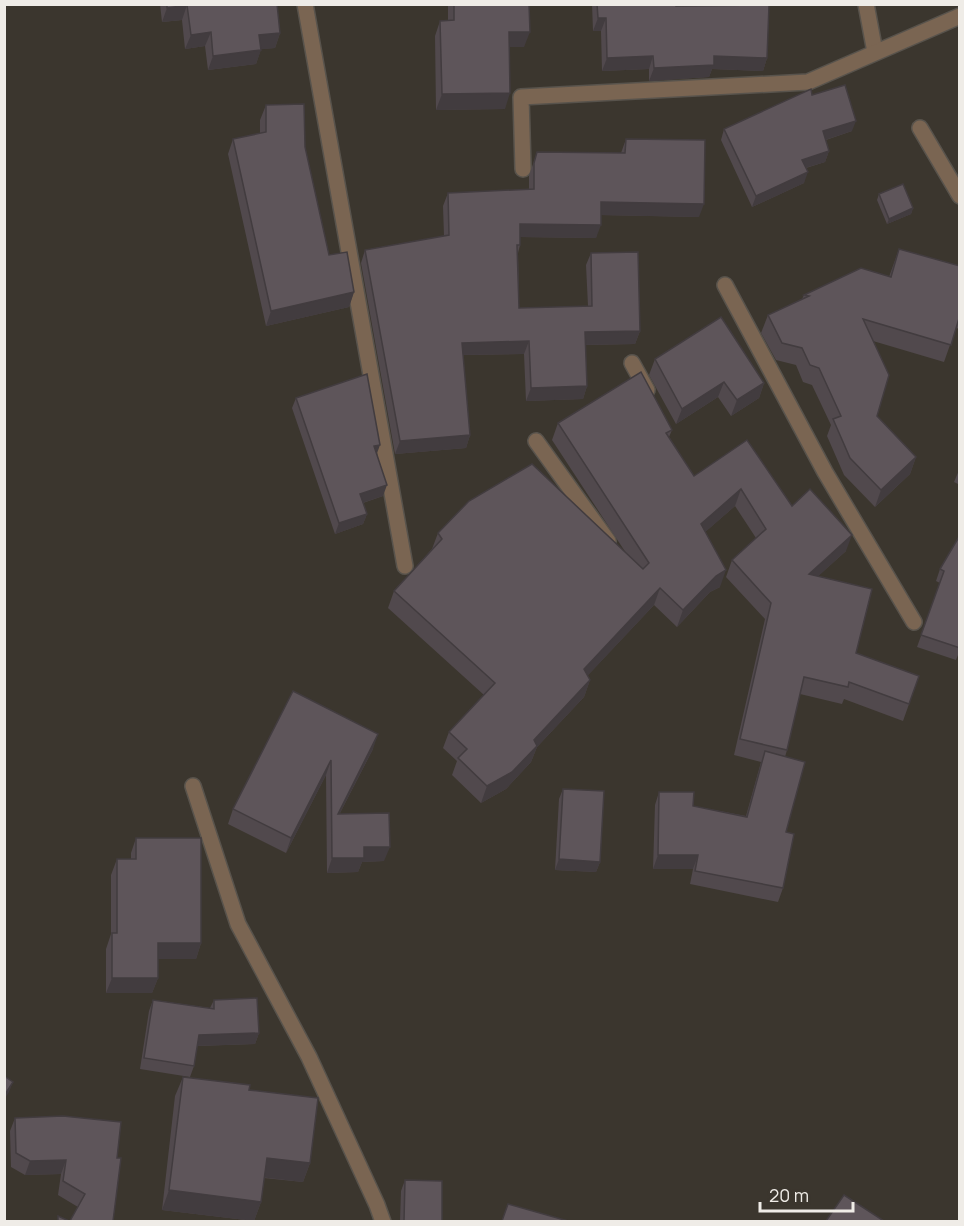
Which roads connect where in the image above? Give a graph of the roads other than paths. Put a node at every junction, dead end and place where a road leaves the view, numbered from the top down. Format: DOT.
graph roads {
  1 [pos="305,4"];
  2 [pos="866,4"];
  3 [pos="960,16"];
  4 [pos="875,52"];
  5 [pos="920,128"];
  6 [pos="523,169"];
  7 [pos="960,196"];
  8 [pos="725,285"];
  9 [pos="632,363"];
  10 [pos="655,404"];
  11 [pos="536,441"];
  12 [pos="614,550"];
  13 [pos="405,566"];
  14 [pos="914,622"];
  15 [pos="193,786"];
  16 [pos="383,1221"];
  1 -- 13 [label="street"];
  2 -- 4 [label="street"];
  3 -- 4 [label="street"];
  4 -- 6 [label="street"];
  5 -- 7 [label="street"];
  8 -- 14 [label="street"];
  9 -- 10 [label="street"];
  11 -- 12 [label="street"];
  15 -- 16 [label="street"];
}
